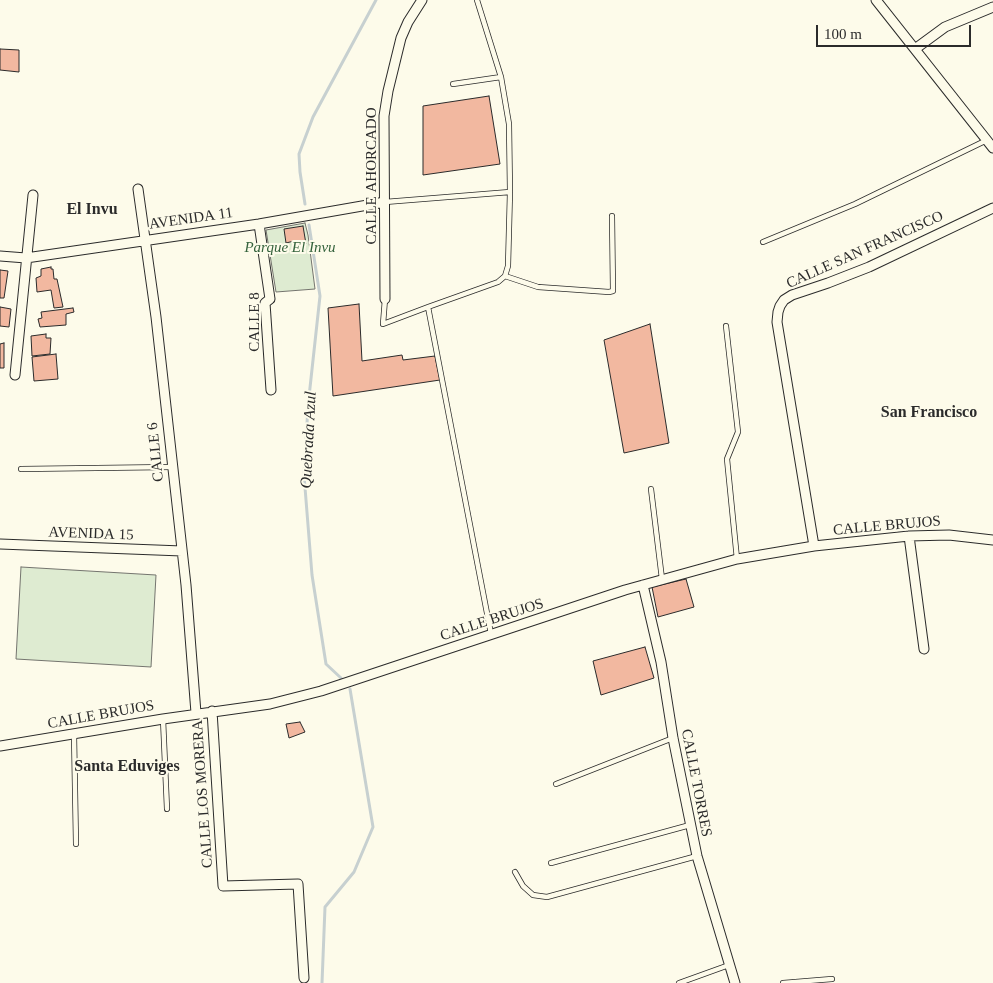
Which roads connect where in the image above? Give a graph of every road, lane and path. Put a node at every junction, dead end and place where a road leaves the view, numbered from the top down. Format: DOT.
graph roads {
  1 [pos="422,0"];
  2 [pos="477,0"];
  3 [pos="876,0"];
  4 [pos="993,7"];
  5 [pos="915,49"];
  6 [pos="501,77"];
  7 [pos="453,84"];
  8 [pos="987,140"];
  9 [pos="993,148"];
  10 [pos="138,189"];
  11 [pos="510,192"];
  12 [pos="33,195"];
  13 [pos="385,202"];
  14 [pos="993,208"];
  15 [pos="612,216"];
  16 [pos="259,224"];
  17 [pos="146,239"];
  18 [pos="764,242"];
  19 [pos="0,256"];
  20 [pos="26,258"];
  21 [pos="505,276"];
  22 [pos="385,299"];
  23 [pos="428,306"];
  24 [pos="726,326"];
  25 [pos="15,375"];
  26 [pos="271,390"];
  27 [pos="172,467"];
  28 [pos="21,469"];
  29 [pos="651,489"];
  30 [pos="909,536"];
  31 [pos="993,540"];
  32 [pos="0,544"];
  33 [pos="814,546"];
  34 [pos="182,551"];
  35 [pos="737,559"];
  36 [pos="662,580"];
  37 [pos="643,585"];
  38 [pos="492,635"];
  39 [pos="924,649"];
  40 [pos="212,711"];
  41 [pos="196,714"];
  42 [pos="162,719"];
  43 [pos="74,734"];
  44 [pos="672,738"];
  45 [pos="0,746"];
  46 [pos="556,784"];
  47 [pos="167,809"];
  48 [pos="690,825"];
  49 [pos="76,844"];
  50 [pos="697,856"];
  51 [pos="551,863"];
  52 [pos="516,872"];
  53 [pos="728,965"];
  54 [pos="304,978"];
  55 [pos="832,979"];
  56 [pos="679,983"];
  57 [pos="735,983"];
  58 [pos="783,983"];
  1 -- 13 [label="street, CALLE AHORCADO"];
  2 -- 6 [label="lane"];
  3 -- 5 [label="street"];
  4 -- 5 [label="street"];
  5 -- 8 [label="street"];
  6 -- 7 [label="lane"];
  6 -- 11 [label="lane"];
  8 -- 9 [label="street"];
  8 -- 18 [label="lane"];
  10 -- 17 [label="street, CALLE 6"];
  11 -- 13 [label="lane"];
  11 -- 21 [label="lane"];
  12 -- 20 [label="street"];
  13 -- 16 [label="street, AVENIDA 11"];
  13 -- 22 [label="street, CALLE AHORCADO"];
  14 -- 33 [label="street, CALLE SAN FRANCISCO"];
  15 -- 21 [label="lane"];
  16 -- 17 [label="street, AVENIDA 11"];
  16 -- 26 [label="street, CALLE 8"];
  17 -- 20 [label="street, AVENIDA 11"];
  17 -- 27 [label="street, CALLE 6"];
  19 -- 20 [label="street, AVENIDA 11"];
  20 -- 25 [label="street"];
  21 -- 23 [label="lane"];
  22 -- 23 [label="lane"];
  23 -- 38 [label="lane"];
  24 -- 35 [label="lane"];
  27 -- 28 [label="lane"];
  27 -- 34 [label="street, CALLE 6"];
  29 -- 36 [label="lane"];
  30 -- 31 [label="street, CALLE BRUJOS"];
  30 -- 33 [label="street, CALLE BRUJOS"];
  30 -- 39 [label="street"];
  32 -- 34 [label="street, AVENIDA 15"];
  33 -- 35 [label="street, CALLE BRUJOS"];
  34 -- 41 [label="street, CALLE 6"];
  35 -- 36 [label="street, CALLE BRUJOS"];
  36 -- 37 [label="street, CALLE BRUJOS"];
  37 -- 38 [label="street, CALLE BRUJOS"];
  37 -- 44 [label="street, CALLE TORRES"];
  38 -- 40 [label="street, CALLE BRUJOS"];
  40 -- 41 [label="street, CALLE BRUJOS"];
  40 -- 54 [label="street, CALLE LOS MORERA"];
  41 -- 42 [label="street, CALLE BRUJOS"];
  42 -- 43 [label="street, CALLE BRUJOS"];
  42 -- 47 [label="lane"];
  43 -- 45 [label="street, CALLE BRUJOS"];
  43 -- 49 [label="lane"];
  44 -- 46 [label="lane"];
  44 -- 48 [label="street, CALLE TORRES"];
  48 -- 50 [label="street, CALLE TORRES"];
  48 -- 51 [label="lane"];
  50 -- 52 [label="lane"];
  50 -- 53 [label="street, CALLE TORRES"];
  53 -- 56 [label="lane"];
  53 -- 57 [label="street, CALLE TORRES"];
  55 -- 58 [label="lane"];
}
